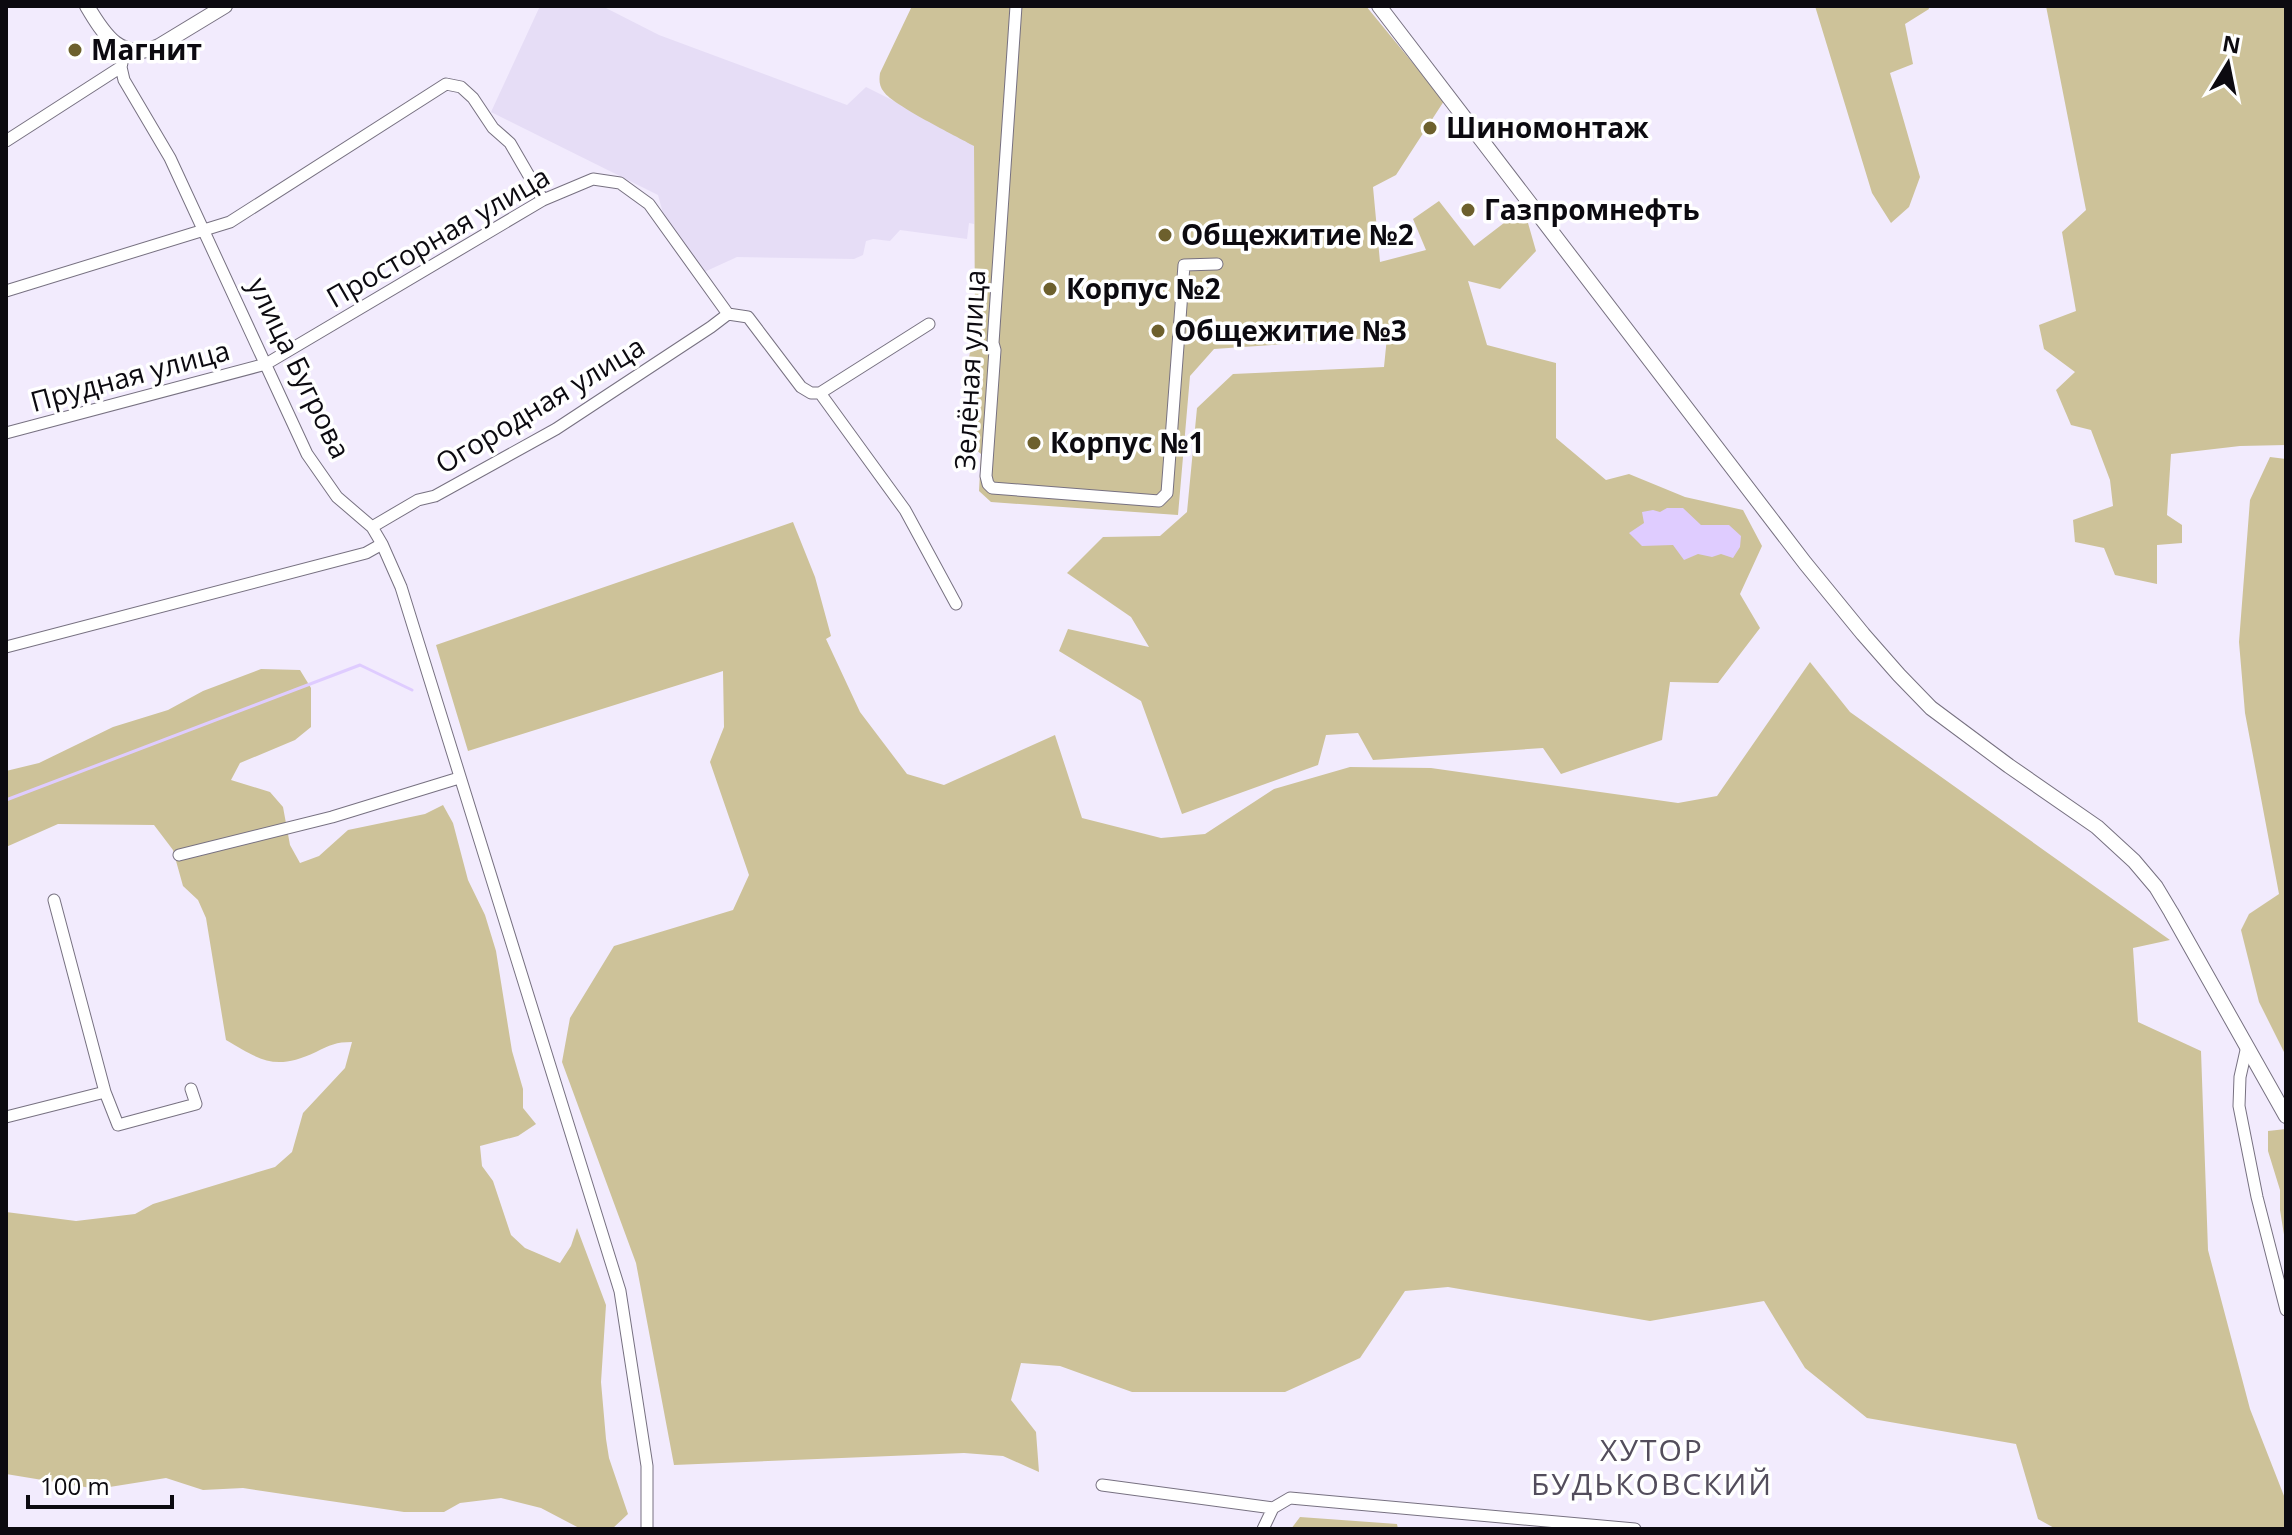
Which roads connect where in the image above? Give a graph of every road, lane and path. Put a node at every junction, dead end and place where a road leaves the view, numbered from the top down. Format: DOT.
graph roads {
  1 [pos="87,6"];
  2 [pos="225,6"];
  3 [pos="1016,6"];
  4 [pos="1379,6"];
  5 [pos="125,50"];
  6 [pos="121,67"];
  7 [pos="6,141"];
  8 [pos="543,200"];
  9 [pos="203,231"];
  10 [pos="1217,264"];
  11 [pos="6,291"];
  12 [pos="728,314"];
  13 [pos="929,324"];
  14 [pos="266,364"];
  15 [pos="820,393"];
  16 [pos="6,433"];
  17 [pos="372,527"];
  18 [pos="382,544"];
  19 [pos="956,604"];
  20 [pos="6,647"];
  21 [pos="459,778"];
  22 [pos="179,855"];
  23 [pos="54,900"];
  24 [pos="2247,1046"];
  25 [pos="191,1089"];
  26 [pos="105,1092"];
  27 [pos="2286,1116"];
  28 [pos="6,1117"];
  29 [pos="2286,1310"];
  30 [pos="1102,1485"];
  31 [pos="1273,1508"];
  32 [pos="647,1529"];
  33 [pos="1263,1529"];
  34 [pos="1635,1529"];
  1 -- 5 [label="street"];
  2 -- 5 [label="street"];
  3 -- 10 [label="street, Зелёная улица"];
  4 -- 24 [label="street"];
  5 -- 6 [label="street"];
  6 -- 7 [label="street"];
  6 -- 9 [label="street, улица Бугрова"];
  8 -- 9 [label="street"];
  8 -- 12 [label="street, Просторная улица"];
  8 -- 14 [label="street, Просторная улица"];
  9 -- 11 [label="street"];
  9 -- 14 [label="street, улица Бугрова"];
  12 -- 15 [label="street"];
  12 -- 17 [label="street, Огородная улица"];
  13 -- 15 [label="street"];
  14 -- 16 [label="street, Прудная улица"];
  14 -- 17 [label="street, улица Бугрова"];
  15 -- 19 [label="street"];
  17 -- 18 [label="street, улица Бугрова"];
  18 -- 20 [label="street"];
  18 -- 21 [label="street, улица Бугрова"];
  21 -- 22 [label="street"];
  21 -- 32 [label="street, улица Бугрова"];
  23 -- 26 [label="street"];
  24 -- 27 [label="street"];
  24 -- 29 [label="street"];
  25 -- 26 [label="street"];
  26 -- 28 [label="street"];
  30 -- 31 [label="street"];
  31 -- 33 [label="street"];
  31 -- 34 [label="street"];
}
